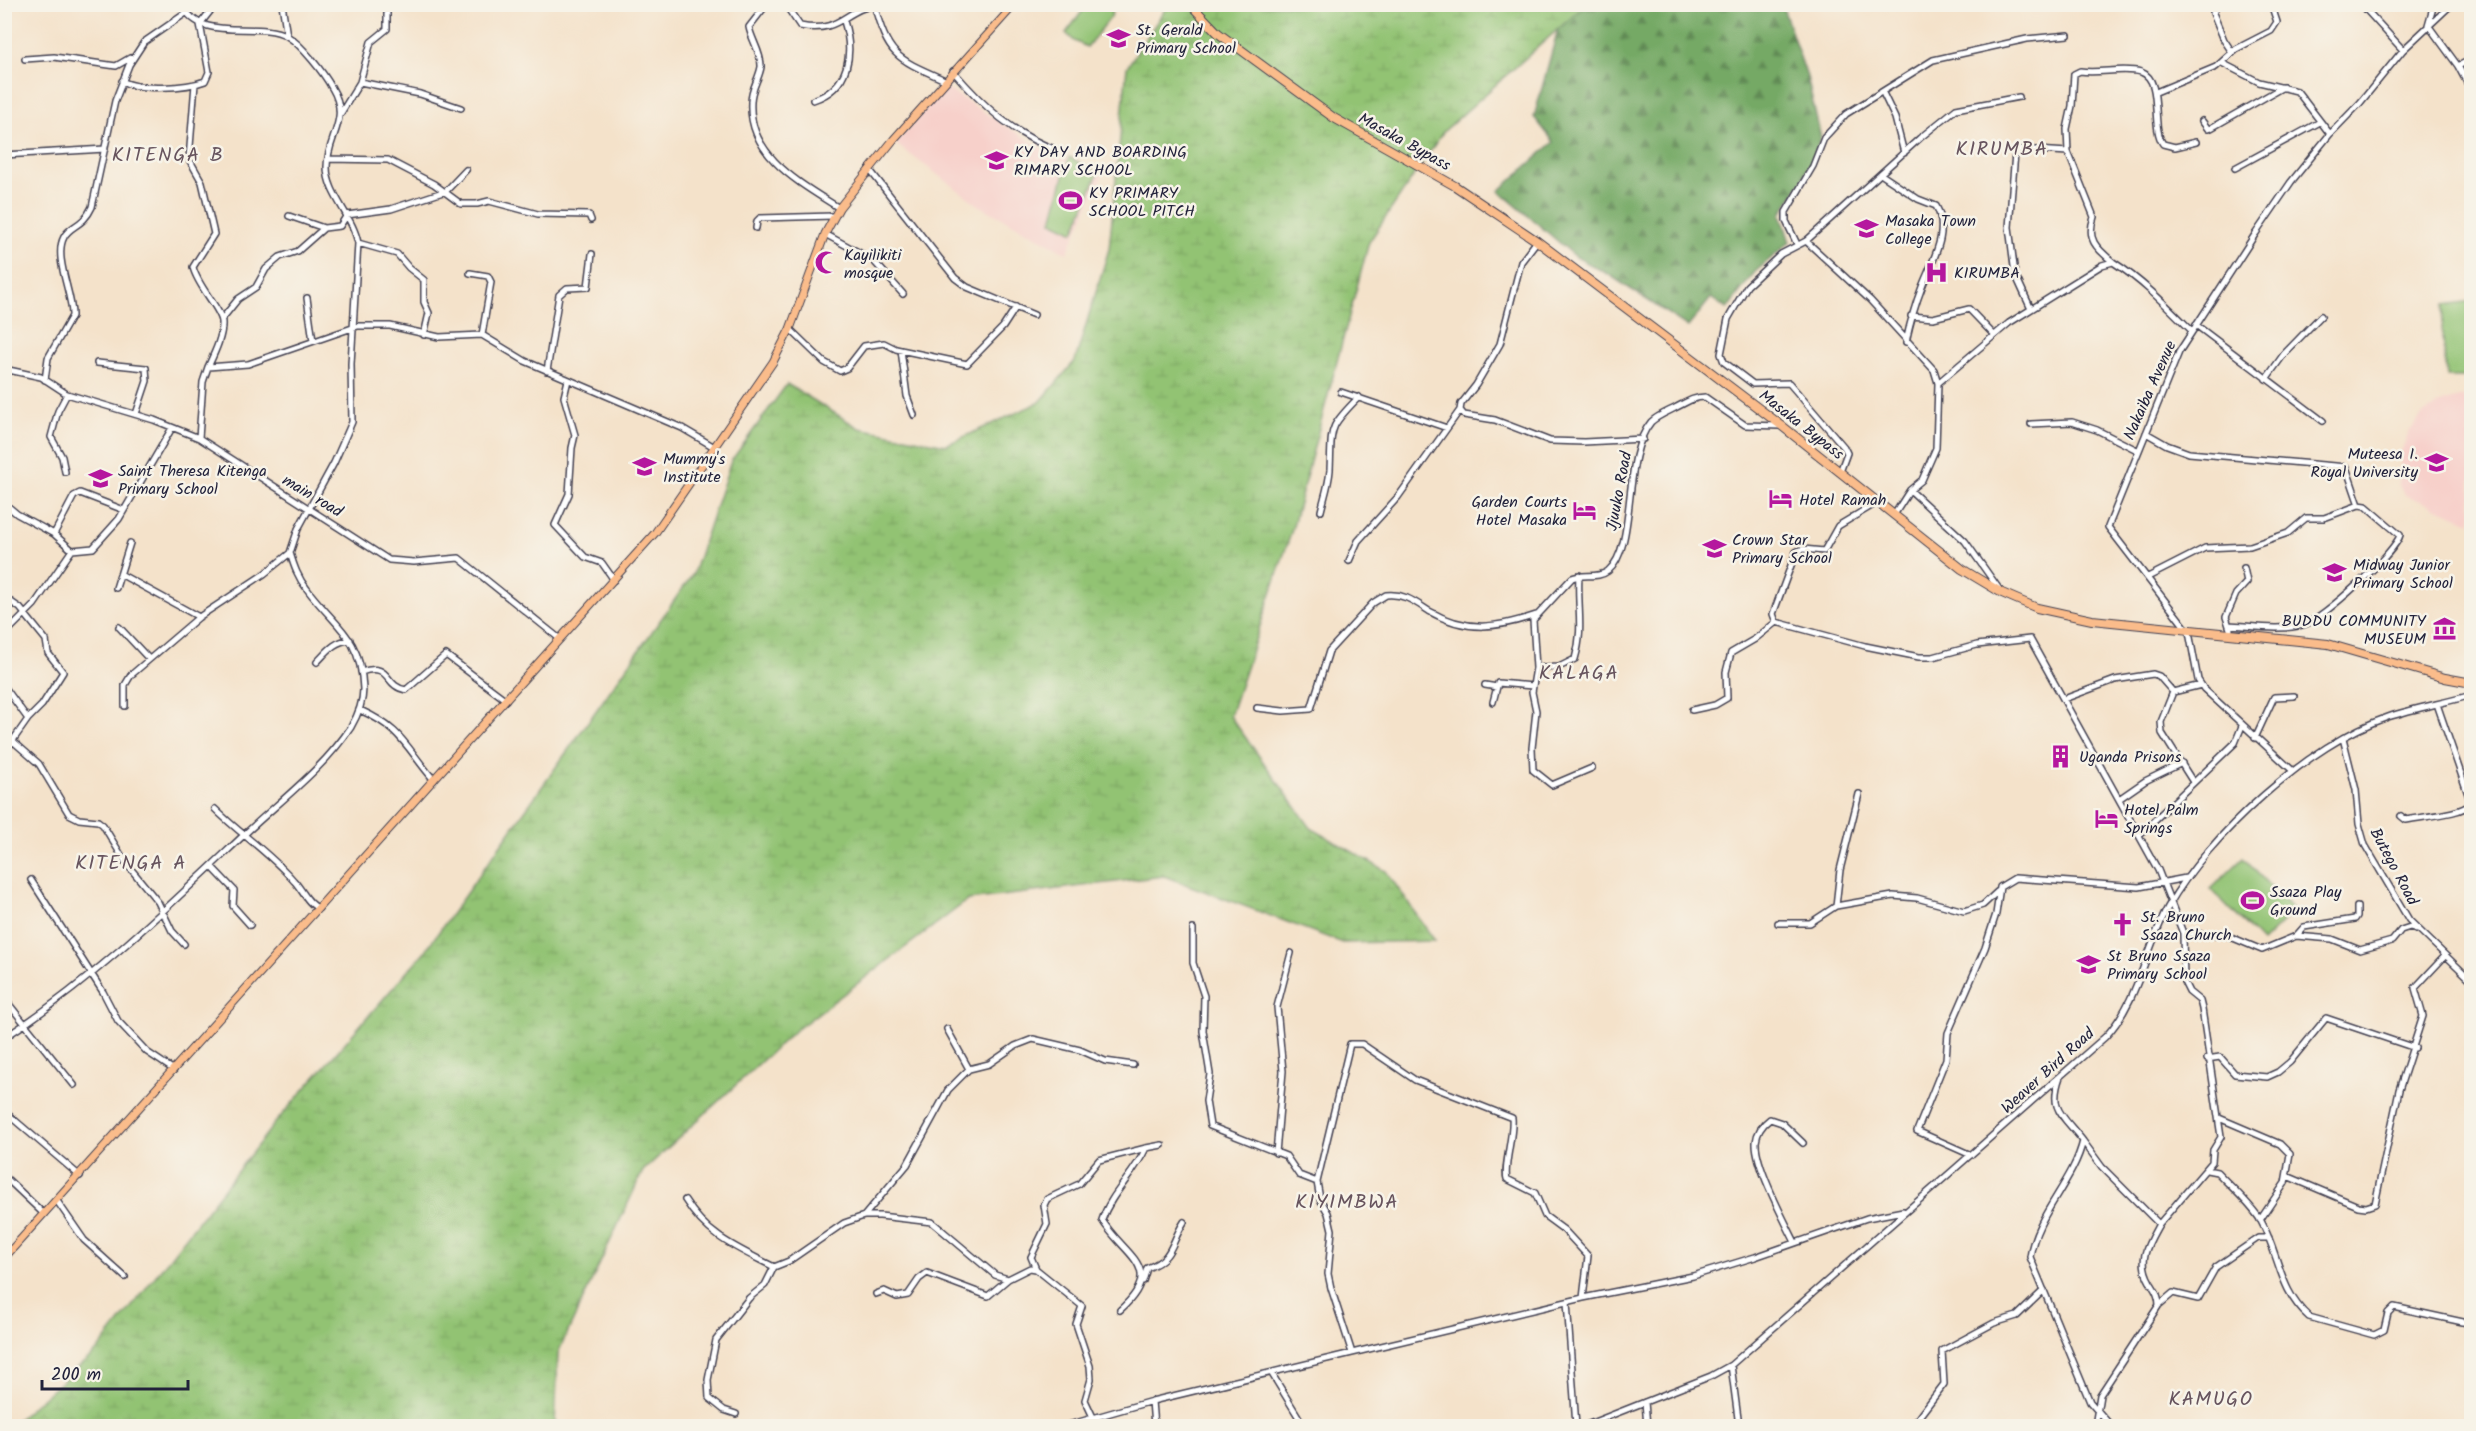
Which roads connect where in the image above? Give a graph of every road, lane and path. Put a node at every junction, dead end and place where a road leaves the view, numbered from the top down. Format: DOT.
graph roads {
  1 [pos="182,4"];
  2 [pos="216,4"];
  3 [pos="282,4"];
  4 [pos="387,4"];
  5 [pos="767,4"];
  6 [pos="785,4"];
  7 [pos="1190,4"];
  8 [pos="2218,4"];
  9 [pos="2271,4"];
  10 [pos="2361,4"];
  11 [pos="2434,4"];
  12 [pos="2452,4"];
  13 [pos="874,5"];
  14 [pos="1013,5"];
  15 [pos="186,12"];
  16 [pos="843,21"];
  17 [pos="200,24"];
  18 [pos="2428,25"];
  19 [pos="2068,35"];
  20 [pos="287,36"];
  21 [pos="2403,50"];
  22 [pos="2232,52"];
  23 [pos="134,54"];
  24 [pos="25,58"];
  25 [pos="2472,58"];
  26 [pos="2222,63"];
  27 [pos="2458,66"];
  28 [pos="953,71"];
  29 [pos="945,80"];
  30 [pos="122,81"];
  31 [pos="360,82"];
  32 [pos="195,84"];
  33 [pos="2284,86"];
  34 [pos="2156,92"];
  35 [pos="2472,92"];
  36 [pos="1884,93"];
  37 [pos="2019,98"];
  38 [pos="813,100"];
  39 [pos="461,108"];
  40 [pos="341,112"];
  41 [pos="2202,121"];
  42 [pos="2320,122"];
  43 [pos="2330,134"];
  44 [pos="2196,142"];
  45 [pos="105,149"];
  46 [pos="1057,150"];
  47 [pos="2068,152"];
  48 [pos="1904,153"];
  49 [pos="4,155"];
  50 [pos="328,159"];
  51 [pos="2235,168"];
  52 [pos="868,169"];
  53 [pos="466,170"];
  54 [pos="1882,175"];
  55 [pos="443,192"];
  56 [pos="839,208"];
  57 [pos="347,215"];
  58 [pos="289,216"];
  59 [pos="833,216"];
  60 [pos="591,220"];
  61 [pos="324,228"];
  62 [pos="756,228"];
  63 [pos="825,234"];
  64 [pos="1537,241"];
  65 [pos="1806,241"];
  66 [pos="358,243"];
  67 [pos="1797,244"];
  68 [pos="592,254"];
  69 [pos="2105,255"];
  70 [pos="2113,262"];
  71 [pos="2102,265"];
  72 [pos="470,273"];
  73 [pos="903,294"];
  74 [pos="307,298"];
  75 [pos="1016,308"];
  76 [pos="2031,309"];
  77 [pos="1034,315"];
  78 [pos="1911,316"];
  79 [pos="2321,316"];
  80 [pos="222,319"];
  81 [pos="2196,325"];
  82 [pos="353,329"];
  83 [pos="790,329"];
  84 [pos="2192,331"];
  85 [pos="424,335"];
  86 [pos="482,335"];
  87 [pos="1994,335"];
  88 [pos="313,341"];
  89 [pos="1906,342"];
  90 [pos="901,350"];
  91 [pos="97,363"];
  92 [pos="208,368"];
  93 [pos="4,369"];
  94 [pos="1934,370"];
  95 [pos="547,371"];
  96 [pos="1949,373"];
  97 [pos="2266,379"];
  98 [pos="45,380"];
  99 [pos="568,380"];
  100 [pos="1938,383"];
  101 [pos="1341,392"];
  102 [pos="67,394"];
  103 [pos="1359,397"];
  104 [pos="1460,410"];
  105 [pos="136,414"];
  106 [pos="914,415"];
  107 [pos="2323,421"];
  108 [pos="2031,424"];
  109 [pos="1782,426"];
  110 [pos="172,428"];
  111 [pos="1447,428"];
  112 [pos="2146,433"];
  113 [pos="200,438"];
  114 [pos="1643,439"];
  115 [pos="716,448"];
  116 [pos="2137,450"];
  117 [pos="65,472"];
  118 [pos="1840,472"];
  119 [pos="1919,484"];
  120 [pos="1910,490"];
  121 [pos="1917,497"];
  122 [pos="1878,502"];
  123 [pos="4,504"];
  124 [pos="2359,505"];
  125 [pos="310,508"];
  126 [pos="124,510"];
  127 [pos="1321,511"];
  128 [pos="1894,515"];
  129 [pos="54,534"];
  130 [pos="130,543"];
  131 [pos="72,550"];
  132 [pos="290,553"];
  133 [pos="1349,561"];
  134 [pos="2244,568"];
  135 [pos="122,575"];
  136 [pos="1579,575"];
  137 [pos="2148,576"];
  138 [pos="614,580"];
  139 [pos="116,588"];
  140 [pos="2002,593"];
  141 [pos="4,597"];
  142 [pos="25,614"];
  143 [pos="1536,615"];
  144 [pos="199,617"];
  145 [pos="1776,622"];
  146 [pos="119,627"];
  147 [pos="2231,629"];
  148 [pos="2189,632"];
  149 [pos="4,635"];
  150 [pos="560,639"];
  151 [pos="350,640"];
  152 [pos="149,659"];
  153 [pos="317,662"];
  154 [pos="1536,668"];
  155 [pos="361,672"];
  156 [pos="2472,683"];
  157 [pos="1485,685"];
  158 [pos="2201,685"];
  159 [pos="4,686"];
  160 [pos="1533,686"];
  161 [pos="1497,687"];
  162 [pos="2173,692"];
  163 [pos="2472,695"];
  164 [pos="2294,696"];
  165 [pos="2064,699"];
  166 [pos="506,700"];
  167 [pos="1493,702"];
  168 [pos="2438,704"];
  169 [pos="125,706"];
  170 [pos="1257,708"];
  171 [pos="360,710"];
  172 [pos="1692,710"];
  173 [pos="28,719"];
  174 [pos="2242,726"];
  175 [pos="2254,738"];
  176 [pos="2343,738"];
  177 [pos="14,742"];
  178 [pos="4,753"];
  179 [pos="2182,763"];
  180 [pos="1592,768"];
  181 [pos="2293,771"];
  182 [pos="434,780"];
  183 [pos="2193,782"];
  184 [pos="1859,794"];
  185 [pos="2119,799"];
  186 [pos="214,809"];
  187 [pos="2400,816"];
  188 [pos="246,834"];
  189 [pos="2139,835"];
  190 [pos="212,867"];
  191 [pos="2187,878"];
  192 [pos="31,880"];
  193 [pos="2163,881"];
  194 [pos="1998,891"];
  195 [pos="2172,901"];
  196 [pos="1836,906"];
  197 [pos="2357,907"];
  198 [pos="319,908"];
  199 [pos="164,912"];
  200 [pos="1778,923"];
  201 [pos="250,924"];
  202 [pos="1193,929"];
  203 [pos="2418,929"];
  204 [pos="2183,933"];
  205 [pos="2296,936"];
  206 [pos="184,944"];
  207 [pos="1291,953"];
  208 [pos="2445,956"];
  209 [pos="91,975"];
  210 [pos="2472,981"];
  211 [pos="4,998"];
  212 [pos="26,1024"];
  213 [pos="947,1029"];
  214 [pos="4,1038"];
  215 [pos="2415,1048"];
  216 [pos="2207,1059"];
  217 [pos="1133,1065"];
  218 [pos="969,1069"];
  219 [pos="174,1070"];
  220 [pos="2061,1075"];
  221 [pos="74,1085"];
  222 [pos="4,1111"];
  223 [pos="2219,1118"];
  224 [pos="2083,1141"];
  225 [pos="1803,1143"];
  226 [pos="1162,1145"];
  227 [pos="1146,1148"];
  228 [pos="1276,1153"];
  229 [pos="1971,1155"];
  230 [pos="2212,1162"];
  231 [pos="2207,1170"];
  232 [pos="2217,1172"];
  233 [pos="4,1176"];
  234 [pos="80,1176"];
  235 [pos="2287,1176"];
  236 [pos="1317,1182"];
  237 [pos="685,1200"];
  238 [pos="57,1201"];
  239 [pos="1905,1211"];
  240 [pos="44,1214"];
  241 [pos="864,1216"];
  242 [pos="2260,1220"];
  243 [pos="1184,1222"];
  244 [pos="2159,1224"];
  245 [pos="2264,1227"];
  246 [pos="2258,1238"];
  247 [pos="2269,1238"];
  248 [pos="1795,1242"];
  249 [pos="5,1255"];
  250 [pos="774,1267"];
  251 [pos="1036,1269"];
  252 [pos="125,1277"];
  253 [pos="1008,1279"];
  254 [pos="1142,1283"];
  255 [pos="2044,1290"];
  256 [pos="876,1294"];
  257 [pos="1583,1298"];
  258 [pos="1567,1302"];
  259 [pos="2159,1305"];
  260 [pos="1120,1310"];
  261 [pos="2472,1324"];
  262 [pos="1352,1353"];
  263 [pos="1731,1365"];
  264 [pos="1272,1374"];
  265 [pos="1152,1401"];
  266 [pos="1645,1402"];
  267 [pos="2098,1412"];
  268 [pos="736,1414"];
  269 [pos="1093,1417"];
  270 [pos="1065,1426"];
  271 [pos="1154,1426"];
  272 [pos="1304,1426"];
  273 [pos="1576,1426"];
  274 [pos="1584,1426"];
  275 [pos="1647,1426"];
  276 [pos="1739,1426"];
  277 [pos="1912,1426"];
  278 [pos="2095,1426"];
  279 [pos="2111,1426"];
  1 -- 15 [label="street"];
  2 -- 17 [label="street"];
  3 -- 20 [label="street"];
  4 -- 31 [label="street"];
  5 -- 56 [label="street"];
  6 -- 16 [label="street"];
  7 -- 64 [label="highway, Masaka Bypass"];
  8 -- 22 [label="street"];
  9 -- 22 [label="street"];
  10 -- 21 [label="street"];
  11 -- 18 [label="street"];
  12 -- 18 [label="street, Nakaiba Avenue"];
  13 -- 16 [label="street"];
  13 -- 29 [label="street"];
  14 -- 28 [label="main road"];
  15 -- 17 [label="street"];
  15 -- 23 [label="street"];
  16 -- 38 [label="street"];
  17 -- 20 [label="street"];
  17 -- 32 [label="street"];
  18 -- 21 [label="street, Nakaiba Avenue"];
  18 -- 27 [label="street"];
  19 -- 36 [label="street"];
  20 -- 40 [label="street"];
  21 -- 43 [label="street, Nakaiba Avenue"];
  22 -- 26 [label="street"];
  23 -- 24 [label="street"];
  23 -- 30 [label="street"];
  25 -- 27 [label="street"];
  26 -- 33 [label="street"];
  26 -- 34 [label="street"];
  27 -- 35 [label="street"];
  28 -- 29 [label="main road"];
  28 -- 46 [label="street"];
  29 -- 52 [label="main road"];
  30 -- 32 [label="street"];
  30 -- 45 [label="street"];
  31 -- 39 [label="street"];
  31 -- 40 [label="street"];
  32 -- 80 [label="street"];
  33 -- 41 [label="street"];
  33 -- 42 [label="street"];
  34 -- 44 [label="street"];
  34 -- 47 [label="street"];
  36 -- 48 [label="street"];
  36 -- 67 [label="street"];
  37 -- 48 [label="street"];
  40 -- 50 [label="street"];
  42 -- 43 [label="street"];
  42 -- 51 [label="street"];
  43 -- 81 [label="street, Nakaiba Avenue"];
  45 -- 49 [label="street"];
  45 -- 98 [label="street"];
  47 -- 69 [label="street"];
  47 -- 76 [label="street"];
  48 -- 54 [label="street"];
  50 -- 55 [label="street"];
  50 -- 57 [label="street"];
  52 -- 56 [label="main road"];
  52 -- 75 [label="street"];
  53 -- 55 [label="street"];
  54 -- 65 [label="street"];
  54 -- 78 [label="street"];
  55 -- 57 [label="street"];
  55 -- 60 [label="street"];
  56 -- 59 [label="main road"];
  57 -- 61 [label="street"];
  57 -- 66 [label="street"];
  58 -- 61 [label="street"];
  59 -- 62 [label="street"];
  59 -- 63 [label="main road"];
  61 -- 80 [label="street"];
  63 -- 73 [label="street"];
  63 -- 83 [label="main road"];
  64 -- 104 [label="street"];
  64 -- 109 [label="highway, Masaka Bypass"];
  65 -- 67 [label="street"];
  65 -- 89 [label="street"];
  66 -- 82 [label="street"];
  66 -- 85 [label="street"];
  67 -- 118 [label="street"];
  68 -- 95 [label="street"];
  69 -- 70 [label="street"];
  69 -- 71 [label="street"];
  70 -- 71 [label="street"];
  70 -- 84 [label="street"];
  71 -- 76 [label="street"];
  72 -- 86 [label="street"];
  74 -- 88 [label="street"];
  75 -- 77 [label="street"];
  75 -- 90 [label="street"];
  76 -- 87 [label="street"];
  78 -- 87 [label="street"];
  78 -- 89 [label="street"];
  79 -- 97 [label="street"];
  80 -- 92 [label="street"];
  81 -- 84 [label="street, Nakaiba Avenue"];
  81 -- 97 [label="street"];
  82 -- 85 [label="street"];
  82 -- 88 [label="street"];
  82 -- 125 [label="street"];
  83 -- 90 [label="street"];
  83 -- 115 [label="main road"];
  84 -- 112 [label="street, Nakaiba Avenue"];
  85 -- 86 [label="street"];
  86 -- 95 [label="street"];
  87 -- 96 [label="street"];
  88 -- 92 [label="street"];
  89 -- 94 [label="street"];
  90 -- 106 [label="street"];
  91 -- 105 [label="street"];
  92 -- 113 [label="street"];
  93 -- 98 [label="street, main road"];
  94 -- 96 [label="street"];
  94 -- 100 [label="street"];
  95 -- 99 [label="street"];
  96 -- 100 [label="street"];
  97 -- 107 [label="street"];
  98 -- 102 [label="street, main road"];
  99 -- 115 [label="street"];
  99 -- 138 [label="street"];
  100 -- 119 [label="street"];
  101 -- 103 [label="street"];
  102 -- 105 [label="street, main road"];
  102 -- 117 [label="street"];
  103 -- 111 [label="street"];
  103 -- 127 [label="street"];
  104 -- 111 [label="street"];
  104 -- 114 [label="street"];
  105 -- 110 [label="street, main road"];
  108 -- 116 [label="street"];
  109 -- 114 [label="street, Jjuuko Road"];
  109 -- 118 [label="highway, Masaka Bypass"];
  110 -- 113 [label="street, main road"];
  110 -- 126 [label="street"];
  111 -- 133 [label="street"];
  112 -- 116 [label="street, Nakaiba Avenue"];
  112 -- 124 [label="street"];
  113 -- 125 [label="street, main road"];
  114 -- 136 [label="street, Jjuuko Road"];
  115 -- 138 [label="main road"];
  116 -- 137 [label="street, Nakaiba Avenue"];
  118 -- 122 [label="highway, Masaka Bypass"];
  119 -- 120 [label="street"];
  119 -- 121 [label="street"];
  120 -- 121 [label="street"];
  120 -- 128 [label="street"];
  121 -- 140 [label="street"];
  122 -- 128 [label="highway, Masaka Bypass"];
  122 -- 145 [label="street"];
  123 -- 129 [label="street"];
  124 -- 137 [label="street"];
  124 -- 147 [label="street"];
  125 -- 132 [label="street"];
  125 -- 150 [label="street, main road"];
  126 -- 129 [label="street"];
  126 -- 131 [label="street"];
  128 -- 140 [label="highway, Masaka Bypass"];
  129 -- 131 [label="street"];
  130 -- 135 [label="street"];
  131 -- 142 [label="street"];
  132 -- 144 [label="street"];
  132 -- 151 [label="street"];
  134 -- 147 [label="street"];
  135 -- 139 [label="street"];
  135 -- 144 [label="street"];
  136 -- 143 [label="street, Jjuuko Road"];
  136 -- 154 [label="street"];
  137 -- 148 [label="street, Nakaiba Avenue"];
  138 -- 150 [label="main road"];
  140 -- 148 [label="highway, Masaka Bypass"];
  141 -- 142 [label="street"];
  142 -- 149 [label="street"];
  142 -- 173 [label="street"];
  143 -- 154 [label="street"];
  143 -- 170 [label="street"];
  144 -- 152 [label="street"];
  145 -- 165 [label="street"];
  145 -- 172 [label="street"];
  146 -- 152 [label="street"];
  147 -- 148 [label="highway, Masaka Bypass"];
  147 -- 156 [label="highway, Masaka Bypass"];
  148 -- 158 [label="street, Nakaiba Avenue"];
  150 -- 166 [label="main road"];
  151 -- 153 [label="street"];
  151 -- 155 [label="street"];
  152 -- 169 [label="street"];
  154 -- 160 [label="street"];
  155 -- 166 [label="street"];
  155 -- 171 [label="street"];
  157 -- 161 [label="street"];
  158 -- 162 [label="street"];
  158 -- 174 [label="street"];
  159 -- 173 [label="street"];
  160 -- 161 [label="street"];
  160 -- 180 [label="street"];
  161 -- 167 [label="street"];
  162 -- 165 [label="street"];
  162 -- 179 [label="street"];
  163 -- 168 [label="street, Weaver Bird Road"];
  164 -- 175 [label="street"];
  165 -- 185 [label="street"];
  166 -- 182 [label="main road"];
  168 -- 176 [label="street, Weaver Bird Road"];
  168 -- 187 [label="street"];
  171 -- 182 [label="street"];
  171 -- 188 [label="street"];
  173 -- 177 [label="street"];
  174 -- 175 [label="street"];
  174 -- 183 [label="street"];
  175 -- 181 [label="street"];
  176 -- 181 [label="street, Weaver Bird Road"];
  176 -- 203 [label="street, Butego Road"];
  177 -- 178 [label="street"];
  177 -- 199 [label="street"];
  179 -- 183 [label="street"];
  179 -- 185 [label="street"];
  181 -- 191 [label="street, Weaver Bird Road"];
  182 -- 198 [label="main road"];
  183 -- 189 [label="street"];
  184 -- 196 [label="street"];
  185 -- 189 [label="street"];
  186 -- 188 [label="street"];
  188 -- 190 [label="street"];
  188 -- 198 [label="street"];
  189 -- 193 [label="street"];
  190 -- 199 [label="street"];
  190 -- 201 [label="street"];
  191 -- 193 [label="street"];
  191 -- 195 [label="street, Weaver Bird Road"];
  192 -- 209 [label="street"];
  193 -- 194 [label="street"];
  193 -- 195 [label="street"];
  194 -- 196 [label="street"];
  194 -- 229 [label="street"];
  195 -- 204 [label="street"];
  195 -- 220 [label="street, Weaver Bird Road"];
  196 -- 200 [label="street"];
  197 -- 205 [label="street"];
  198 -- 219 [label="main road"];
  199 -- 206 [label="street"];
  199 -- 209 [label="street"];
  202 -- 228 [label="street"];
  203 -- 205 [label="street"];
  203 -- 208 [label="street, Butego Road"];
  204 -- 205 [label="street"];
  204 -- 216 [label="street"];
  207 -- 228 [label="street"];
  208 -- 210 [label="street, Butego Road"];
  208 -- 215 [label="street"];
  209 -- 212 [label="street"];
  209 -- 219 [label="street"];
  211 -- 212 [label="street"];
  212 -- 214 [label="street"];
  212 -- 221 [label="street"];
  213 -- 218 [label="street"];
  215 -- 216 [label="street"];
  215 -- 235 [label="street"];
  216 -- 223 [label="street"];
  217 -- 218 [label="street"];
  218 -- 241 [label="street"];
  219 -- 234 [label="main road"];
  220 -- 224 [label="street"];
  220 -- 229 [label="street, Weaver Bird Road"];
  222 -- 234 [label="street"];
  223 -- 230 [label="street"];
  223 -- 235 [label="street"];
  224 -- 244 [label="street"];
  224 -- 255 [label="street"];
  225 -- 248 [label="street"];
  226 -- 227 [label="street"];
  227 -- 251 [label="street"];
  227 -- 254 [label="street"];
  228 -- 236 [label="street"];
  229 -- 239 [label="street, Weaver Bird Road"];
  230 -- 231 [label="street"];
  230 -- 232 [label="street"];
  231 -- 232 [label="street"];
  231 -- 244 [label="street"];
  232 -- 242 [label="street"];
  233 -- 240 [label="street"];
  234 -- 238 [label="main road"];
  235 -- 242 [label="street"];
  236 -- 257 [label="street"];
  236 -- 262 [label="street"];
  237 -- 250 [label="street"];
  238 -- 240 [label="main road"];
  238 -- 252 [label="street"];
  239 -- 248 [label="street"];
  239 -- 263 [label="street, Weaver Bird Road"];
  240 -- 249 [label="main road"];
  241 -- 250 [label="street"];
  241 -- 253 [label="street"];
  242 -- 245 [label="street"];
  243 -- 254 [label="street"];
  244 -- 259 [label="street"];
  245 -- 246 [label="street"];
  245 -- 247 [label="street"];
  246 -- 247 [label="street"];
  246 -- 259 [label="street"];
  247 -- 261 [label="street"];
  248 -- 257 [label="street"];
  250 -- 268 [label="street"];
  251 -- 253 [label="street"];
  251 -- 269 [label="street"];
  253 -- 256 [label="street"];
  254 -- 260 [label="street"];
  255 -- 267 [label="street"];
  255 -- 277 [label="street"];
  257 -- 258 [label="street"];
  258 -- 262 [label="street"];
  258 -- 273 [label="street"];
  259 -- 267 [label="street"];
  262 -- 264 [label="street"];
  263 -- 266 [label="street, Weaver Bird Road"];
  263 -- 276 [label="street"];
  264 -- 265 [label="street"];
  264 -- 272 [label="street"];
  265 -- 269 [label="street"];
  265 -- 271 [label="street"];
  266 -- 274 [label="street, Weaver Bird Road"];
  266 -- 275 [label="street"];
  267 -- 278 [label="street"];
  267 -- 279 [label="street"];
  269 -- 270 [label="street"];
}
